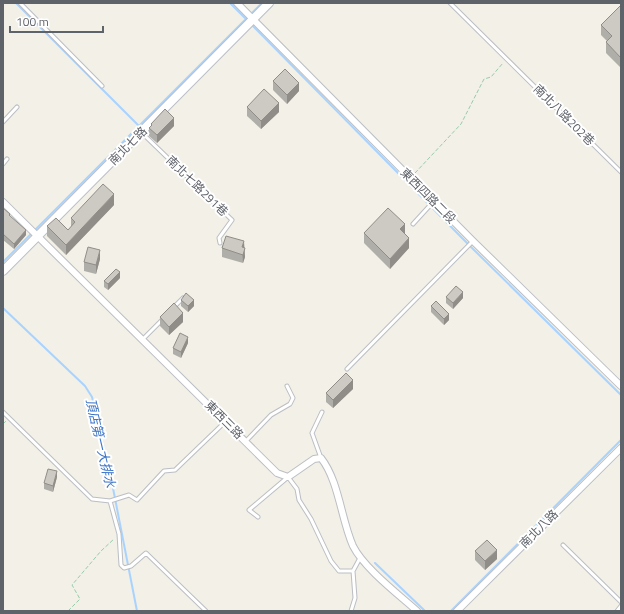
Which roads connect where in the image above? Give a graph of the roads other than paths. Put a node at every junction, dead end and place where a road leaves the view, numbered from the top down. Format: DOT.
graph roads {
  1 [pos="20,3"];
  2 [pos="237,3"];
  3 [pos="269,3"];
  4 [pos="450,3"];
  5 [pos="254,19"];
  6 [pos="102,86"];
  7 [pos="17,107"];
  8 [pos="3,122"];
  9 [pos="142,133"];
  10 [pos="7,159"];
  11 [pos="3,164"];
  12 [pos="621,172"];
  13 [pos="434,201"];
  14 [pos="3,202"];
  15 [pos="413,224"];
  16 [pos="38,234"];
  17 [pos="473,241"];
  18 [pos="220,243"];
  19 [pos="3,271"];
  20 [pos="186,295"];
  21 [pos="170,312"];
  22 [pos="164,317"];
  23 [pos="142,340"];
  24 [pos="347,369"];
  25 [pos="286,386"];
  26 [pos="621,386"];
  27 [pos="3,412"];
  28 [pos="322,412"];
  29 [pos="226,421"];
  30 [pos="245,441"];
  31 [pos="621,448"];
  32 [pos="321,458"];
  33 [pos="288,477"];
  34 [pos="110,501"];
  35 [pos="258,517"];
  36 [pos="563,545"];
  37 [pos="360,558"];
  38 [pos="354,571"];
  39 [pos="621,602"];
  40 [pos="621,606"];
  41 [pos="206,611"];
  42 [pos="351,611"];
  43 [pos="417,611"];
  44 [pos="457,611"];
  45 [pos="617,611"];
  1 -- 6 [label="lane"];
  2 -- 5 [label="street, 東西四路二段"];
  3 -- 5 [label="street, 南北七路"];
  4 -- 12 [label="lane, 南北八路202巷"];
  5 -- 9 [label="street, 南北七路"];
  5 -- 13 [label="street, 東西四路二段"];
  7 -- 8 [label="lane"];
  9 -- 16 [label="street, 南北七路"];
  9 -- 18 [label="lane, 南北七路291巷"];
  10 -- 11 [label="lane"];
  13 -- 15 [label="lane"];
  13 -- 17 [label="street, 東西四路二段"];
  14 -- 16 [label="street, 東西三路"];
  16 -- 19 [label="street, 南北七路"];
  16 -- 23 [label="street, 東西三路"];
  17 -- 24 [label="lane"];
  17 -- 26 [label="street, 東西四路二段"];
  20 -- 21 [label="lane"];
  22 -- 23 [label="lane"];
  23 -- 29 [label="street, 東西三路"];
  25 -- 30 [label="lane"];
  27 -- 34 [label="lane"];
  28 -- 32 [label="lane"];
  29 -- 30 [label="street, 東西三路"];
  29 -- 34 [label="lane"];
  30 -- 33 [label="street, 東西三路"];
  31 -- 44 [label="street, 南北八路"];
  32 -- 33 [label="street"];
  32 -- 37 [label="street"];
  33 -- 35 [label="lane"];
  33 -- 38 [label="lane"];
  34 -- 41 [label="lane"];
  36 -- 39 [label="lane"];
  37 -- 38 [label="lane"];
  37 -- 43 [label="street"];
  38 -- 42 [label="lane"];
  40 -- 45 [label="lane"];
}
